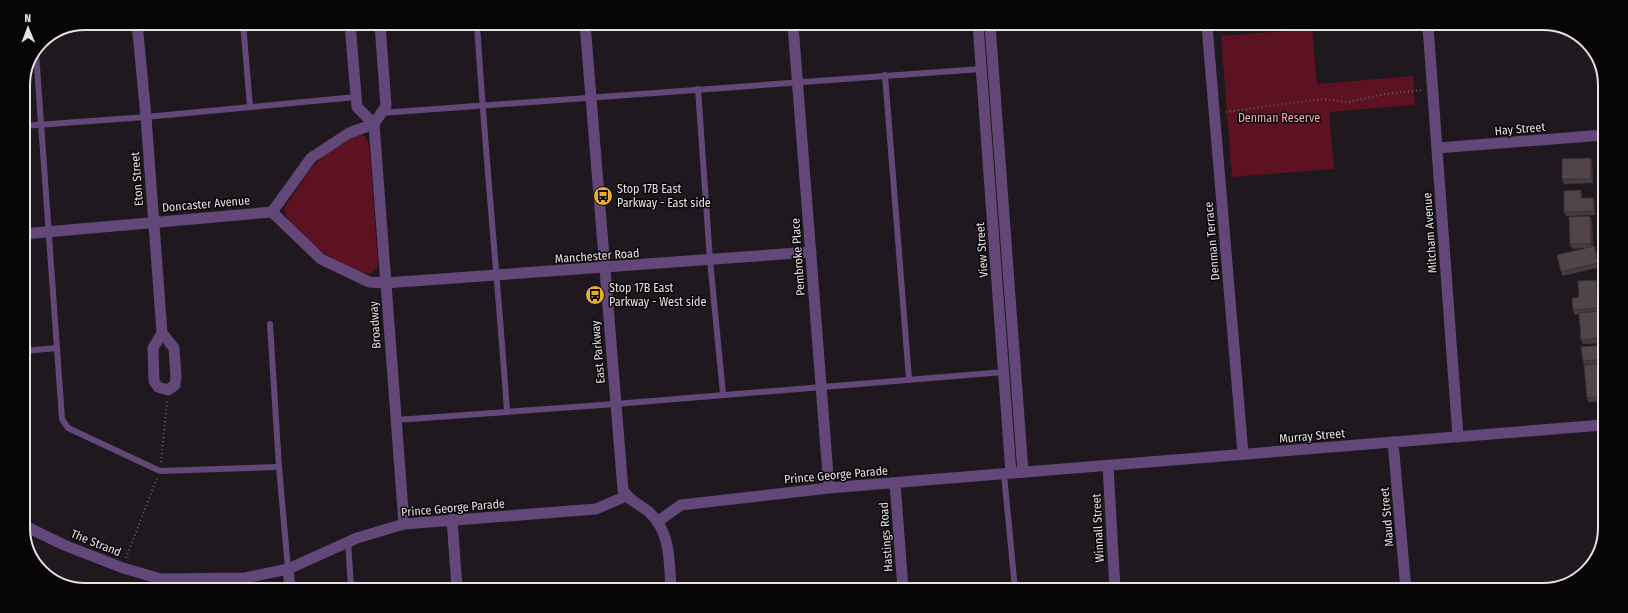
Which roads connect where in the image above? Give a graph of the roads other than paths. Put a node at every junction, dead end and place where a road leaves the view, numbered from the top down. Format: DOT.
graph roads {
  1 [pos="138,30"];
  2 [pos="244,30"];
  3 [pos="350,30"];
  4 [pos="380,30"];
  5 [pos="478,30"];
  6 [pos="585,30"];
  7 [pos="793,30"];
  8 [pos="978,30"];
  9 [pos="990,30"];
  10 [pos="1207,30"];
  11 [pos="1428,30"];
  12 [pos="37,59"];
  13 [pos="981,69"];
  14 [pos="885,75"];
  15 [pos="798,83"];
  16 [pos="698,89"];
  17 [pos="356,97"];
  18 [pos="591,98"];
  19 [pos="482,106"];
  20 [pos="250,107"];
  21 [pos="381,113"];
  22 [pos="146,117"];
  23 [pos="374,124"];
  24 [pos="42,125"];
  25 [pos="30,126"];
  26 [pos="1598,135"];
  27 [pos="1437,148"];
  28 [pos="272,212"];
  29 [pos="153,222"];
  30 [pos="49,230"];
  31 [pos="30,233"];
  32 [pos="811,252"];
  33 [pos="710,260"];
  34 [pos="604,268"];
  35 [pos="497,276"];
  36 [pos="385,283"];
  37 [pos="270,324"];
  38 [pos="162,333"];
  39 [pos="57,348"];
  40 [pos="30,350"];
  41 [pos="1004,372"];
  42 [pos="909,379"];
  43 [pos="821,386"];
  44 [pos="723,394"];
  45 [pos="615,404"];
  46 [pos="507,411"];
  47 [pos="396,420"];
  48 [pos="1598,425"];
  49 [pos="1458,437"];
  50 [pos="1393,442"];
  51 [pos="1243,454"];
  52 [pos="1108,466"];
  53 [pos="279,467"];
  54 [pos="1023,472"];
  55 [pos="1007,473"];
  56 [pos="895,483"];
  57 [pos="829,488"];
  58 [pos="626,496"];
  59 [pos="452,519"];
  60 [pos="657,522"];
  61 [pos="404,524"];
  62 [pos="30,528"];
  63 [pos="348,542"];
  64 [pos="288,569"];
  65 [pos="162,583"];
  66 [pos="290,583"];
  67 [pos="352,583"];
  68 [pos="457,583"];
  69 [pos="670,583"];
  70 [pos="903,583"];
  71 [pos="1015,583"];
  72 [pos="1115,583"];
  73 [pos="1405,583"];
  1 -- 22 [label="street, Eton Street"];
  2 -- 20 [label="lane"];
  3 -- 17 [label="street"];
  4 -- 21 [label="street"];
  5 -- 19 [label="lane"];
  6 -- 18 [label="street, East Parkway"];
  7 -- 15 [label="street, Pembroke Place"];
  8 -- 13 [label="street, View Street"];
  9 -- 54 [label="street"];
  10 -- 51 [label="street, Denman Terrace"];
  11 -- 27 [label="street, Mitcham Avenue"];
  12 -- 24 [label="lane"];
  13 -- 14 [label="lane"];
  13 -- 41 [label="street, View Street"];
  14 -- 15 [label="lane"];
  14 -- 42 [label="lane"];
  15 -- 16 [label="lane"];
  15 -- 32 [label="street, Pembroke Place"];
  16 -- 18 [label="lane"];
  16 -- 33 [label="lane"];
  17 -- 20 [label="lane"];
  17 -- 23 [label="street"];
  18 -- 19 [label="lane"];
  18 -- 34 [label="street, East Parkway"];
  19 -- 21 [label="lane"];
  19 -- 35 [label="lane"];
  20 -- 22 [label="lane"];
  21 -- 23 [label="street"];
  22 -- 24 [label="lane"];
  22 -- 29 [label="street, Eton Street"];
  23 -- 28 [label="street"];
  23 -- 36 [label="street, Broadway"];
  24 -- 25 [label="lane"];
  24 -- 30 [label="lane"];
  26 -- 27 [label="street, Hay Street"];
  27 -- 49 [label="street, Mitcham Avenue"];
  28 -- 29 [label="street, Doncaster Avenue"];
  28 -- 36 [label="street"];
  29 -- 30 [label="street, Doncaster Avenue"];
  29 -- 38 [label="street, Eton Street"];
  30 -- 31 [label="street, Doncaster Avenue"];
  30 -- 39 [label="lane"];
  32 -- 33 [label="street, Manchester Road"];
  32 -- 43 [label="street, Pembroke Place"];
  33 -- 34 [label="street, Manchester Road"];
  33 -- 44 [label="lane"];
  34 -- 35 [label="street, Manchester Road"];
  34 -- 45 [label="street, East Parkway"];
  35 -- 36 [label="street, Manchester Road"];
  35 -- 46 [label="lane"];
  36 -- 47 [label="street, Broadway"];
  37 -- 53 [label="lane"];
  38 -- 38 [label="street"];
  39 -- 40 [label="lane"];
  39 -- 53 [label="lane"];
  41 -- 42 [label="lane"];
  41 -- 55 [label="street, View Street"];
  42 -- 43 [label="lane"];
  43 -- 44 [label="lane"];
  43 -- 57 [label="street, Pembroke Place"];
  44 -- 45 [label="lane"];
  45 -- 46 [label="lane"];
  45 -- 58 [label="street, East Parkway"];
  46 -- 47 [label="lane"];
  47 -- 61 [label="street, Broadway"];
  48 -- 49 [label="street, Murray Street"];
  49 -- 50 [label="street, Murray Street"];
  50 -- 51 [label="street, Murray Street"];
  50 -- 73 [label="street, Maud Street"];
  51 -- 52 [label="street, Murray Street"];
  52 -- 54 [label="street, Murray Street"];
  52 -- 72 [label="street, Winnall Street"];
  53 -- 64 [label="lane"];
  54 -- 55 [label="street, Prince George Parade"];
  55 -- 56 [label="street, Prince George Parade"];
  55 -- 71 [label="lane"];
  56 -- 57 [label="street, Prince George Parade"];
  56 -- 70 [label="street, Hastings Road"];
  57 -- 60 [label="street, Prince George Parade"];
  58 -- 59 [label="street, Prince George Parade"];
  58 -- 60 [label="street"];
  59 -- 61 [label="street, Prince George Parade"];
  59 -- 68 [label="street"];
  60 -- 69 [label="street"];
  61 -- 63 [label="street, Prince George Parade"];
  62 -- 65 [label="street, The Strand"];
  63 -- 64 [label="street, Prince George Parade"];
  63 -- 67 [label="lane"];
  64 -- 65 [label="street, The Strand"];
  64 -- 66 [label="street"];
}
